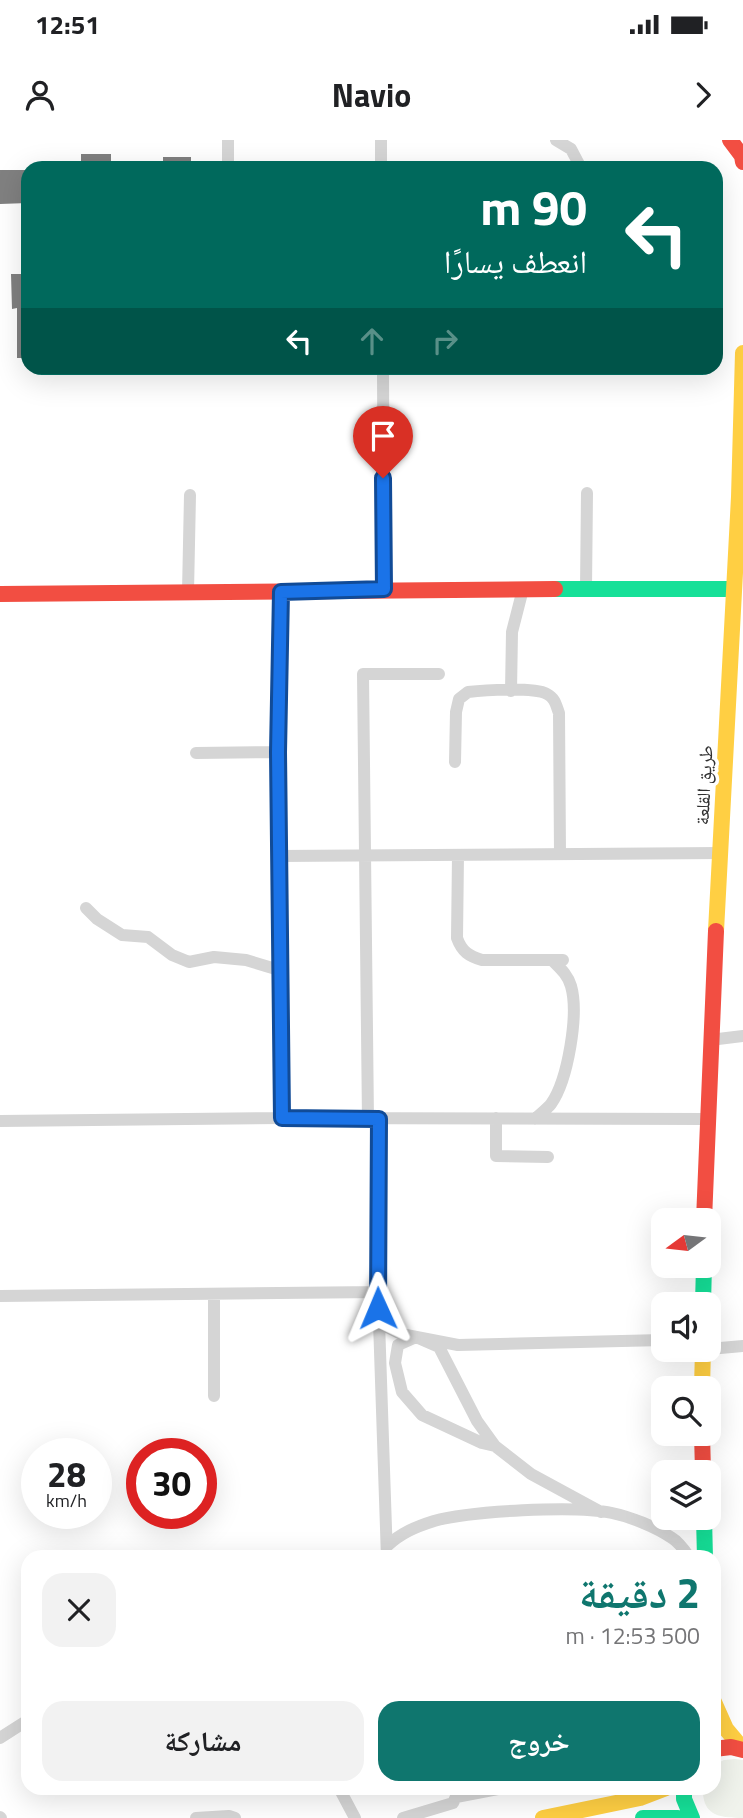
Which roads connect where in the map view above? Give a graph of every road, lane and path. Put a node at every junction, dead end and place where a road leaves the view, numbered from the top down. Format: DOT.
graph roads {
  1 [pos="228,140"];
  2 [pos="381,140"];
  3 [pos="556,140"];
  4 [pos="731,140"];
  5 [pos="743,145"];
  6 [pos="228,161"];
  7 [pos="381,161"];
  8 [pos="577,161"];
  9 [pos="743,162"];
  10 [pos="743,353"];
  11 [pos="383,375"];
  12 [pos="587,493"];
  13 [pos="190,495"];
  14 [pos="741,496"];
  15 [pos="384,589"];
  16 [pos="523,589"];
  17 [pos="586,589"];
  18 [pos="734,589"];
  19 [pos="188,592"];
  20 [pos="281,592"];
  21 [pos="0,594"];
  22 [pos="439,674"];
  23 [pos="511,691"];
  24 [pos="278,752"];
  25 [pos="196,753"];
  26 [pos="455,762"];
  27 [pos="720,853"];
  28 [pos="366,854"];
  29 [pos="559,854"];
  30 [pos="458,855"];
  31 [pos="279,856"];
  32 [pos="86,908"];
  33 [pos="279,970"];
  34 [pos="743,1036"];
  35 [pos="710,1040"];
  36 [pos="282,1118"];
  37 [pos="496,1118"];
  38 [pos="373,1119"];
  39 [pos="535,1119"];
  40 [pos="708,1119"];
  41 [pos="0,1121"];
  42 [pos="548,1157"];
  43 [pos="704,1208"];
  44 [pos="378,1292"];
  45 [pos="214,1295"];
  46 [pos="0,1296"];
  47 [pos="379,1323"];
  48 [pos="416,1337"];
  49 [pos="651,1340"];
  50 [pos="743,1346"];
  51 [pos="721,1348"];
  52 [pos="214,1396"];
  53 [pos="495,1446"];
  54 [pos="601,1512"];
  55 [pos="704,1530"];
  56 [pos="387,1550"];
  57 [pos="388,1550"];
  58 [pos="683,1550"];
  59 [pos="705,1550"];
  60 [pos="721,1718"];
  61 [pos="21,1724"];
  62 [pos="0,1738"];
  63 [pos="721,1748"];
  64 [pos="743,1749"];
  65 [pos="343,1795"];
  66 [pos="457,1795"];
  67 [pos="648,1795"];
  68 [pos="684,1795"];
  69 [pos="196,1818"];
  70 [pos="236,1818"];
  71 [pos="355,1818"];
  72 [pos="403,1818"];
  73 [pos="543,1818"];
  74 [pos="643,1818"];
  75 [pos="678,1818"];
  76 [pos="692,1818"];
  1 -- 6 [label="street"];
  2 -- 7 [label="street"];
  3 -- 8 [label="street"];
  4 -- 5 [label="street"];
  4 -- 9 [label="street"];
  10 -- 14 [label="street, طريق القلعة"];
  11 -- 15 [label="street"];
  12 -- 17 [label="street"];
  13 -- 19 [label="street"];
  14 -- 18 [label="street, طريق القلعة"];
  15 -- 16 [label="street"];
  15 -- 20 [label="street"];
  16 -- 17 [label="street"];
  16 -- 23 [label="street"];
  17 -- 18 [label="street"];
  18 -- 27 [label="street, طريق القلعة"];
  19 -- 20 [label="street"];
  19 -- 21 [label="street"];
  20 -- 24 [label="street"];
  22 -- 28 [label="street"];
  23 -- 26 [label="street"];
  23 -- 29 [label="street"];
  24 -- 25 [label="street"];
  24 -- 31 [label="street"];
  27 -- 29 [label="street"];
  27 -- 35 [label="street, طريق القلعة"];
  28 -- 30 [label="street"];
  28 -- 31 [label="street"];
  28 -- 38 [label="street"];
  29 -- 30 [label="street"];
  30 -- 39 [label="street"];
  31 -- 33 [label="street"];
  32 -- 33 [label="street"];
  33 -- 36 [label="street"];
  34 -- 35 [label="street"];
  35 -- 40 [label="street, طريق القلعة"];
  36 -- 38 [label="street"];
  36 -- 41 [label="street"];
  37 -- 38 [label="street"];
  37 -- 39 [label="street"];
  37 -- 42 [label="street"];
  38 -- 44 [label="street"];
  39 -- 40 [label="street"];
  40 -- 43 [label="street, طريق القلعة"];
  44 -- 45 [label="street"];
  44 -- 47 [label="street"];
  45 -- 46 [label="street"];
  45 -- 52 [label="street"];
  47 -- 48 [label="street"];
  47 -- 56 [label="street"];
  48 -- 49 [label="street"];
  48 -- 53 [label="street"];
  48 -- 53 [label="street"];
  50 -- 51 [label="street"];
  53 -- 54 [label="street"];
  54 -- 57 [label="street"];
  54 -- 58 [label="street"];
  55 -- 59 [label="street"];
  60 -- 64 [label="street"];
  61 -- 62 [label="street"];
  63 -- 64 [label="street"];
  65 -- 71 [label="street"];
  66 -- 72 [label="street"];
  67 -- 73 [label="street"];
  68 -- 76 [label="street"];
  69 -- 70 [label="street"];
  74 -- 75 [label="street"];
}
